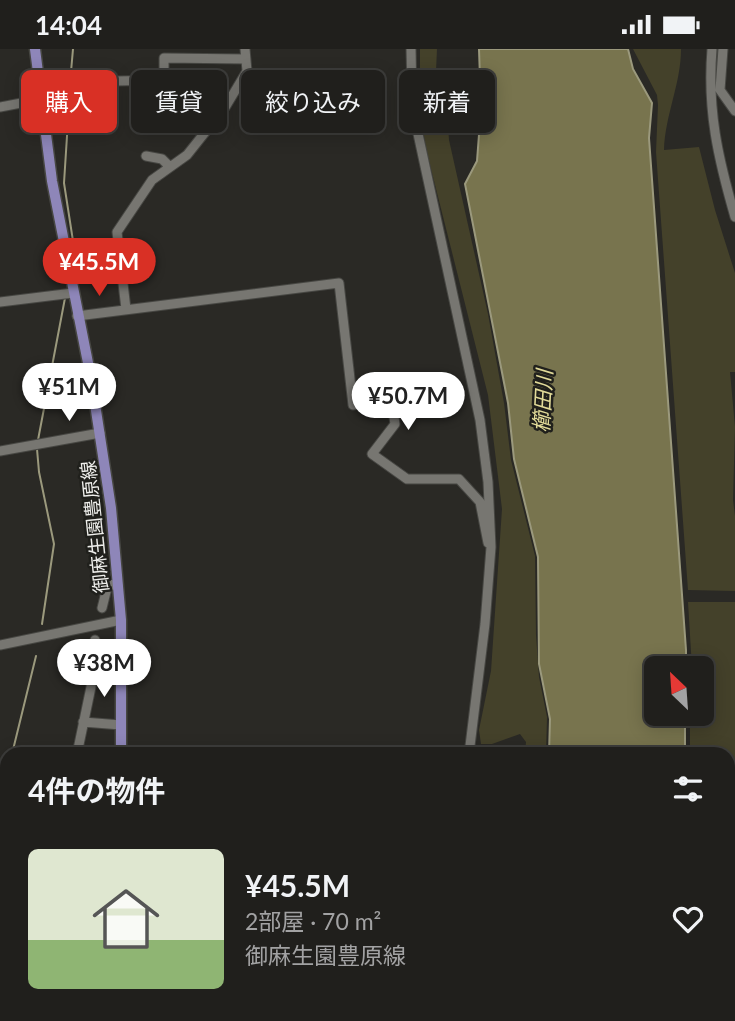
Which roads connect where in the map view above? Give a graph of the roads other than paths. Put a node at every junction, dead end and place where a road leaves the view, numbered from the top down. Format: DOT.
graph roads {
  1 [pos="36,49"];
  2 [pos="411,49"];
  3 [pos="712,49"];
  4 [pos="723,49"];
  5 [pos="246,54"];
  6 [pos="38,70"];
  7 [pos="117,83"];
  8 [pos="21,101"];
  9 [pos="0,107"];
  10 [pos="735,111"];
  11 [pos="46,133"];
  12 [pos="146,156"];
  13 [pos="170,167"];
  14 [pos="735,216"];
  15 [pos="73,293"];
  16 [pos="0,302"];
  17 [pos="126,309"];
  18 [pos="77,316"];
  19 [pos="100,433"];
  20 [pos="0,451"];
  21 [pos="491,548"];
  22 [pos="118,586"];
  23 [pos="102,608"];
  24 [pos="121,620"];
  25 [pos="95,639"];
  26 [pos="0,645"];
  27 [pos="83,722"];
  28 [pos="121,725"];
  29 [pos="78,747"];
  30 [pos="121,747"];
  31 [pos="470,747"];
  1 -- 6 [label="main road, 御麻生園豊原線"];
  2 -- 21 [label="street"];
  3 -- 14 [label="street"];
  4 -- 10 [label="street"];
  5 -- 7 [label="street"];
  5 -- 13 [label="street"];
  8 -- 9 [label="street"];
  11 -- 15 [label="main road, 御麻生園豊原線"];
  12 -- 13 [label="street"];
  13 -- 17 [label="street"];
  15 -- 16 [label="street"];
  15 -- 18 [label="main road, 御麻生園豊原線"];
  17 -- 18 [label="street"];
  17 -- 21 [label="street"];
  18 -- 19 [label="main road, 御麻生園豊原線"];
  19 -- 20 [label="street"];
  19 -- 22 [label="main road, 御麻生園豊原線"];
  21 -- 31 [label="street"];
  22 -- 23 [label="street"];
  22 -- 24 [label="main road, 御麻生園豊原線"];
  24 -- 26 [label="street"];
  24 -- 28 [label="main road, 御麻生園豊原線"];
  25 -- 27 [label="street"];
  27 -- 28 [label="street"];
  27 -- 29 [label="street"];
  28 -- 30 [label="main road, 御麻生園豊原線"];
}
